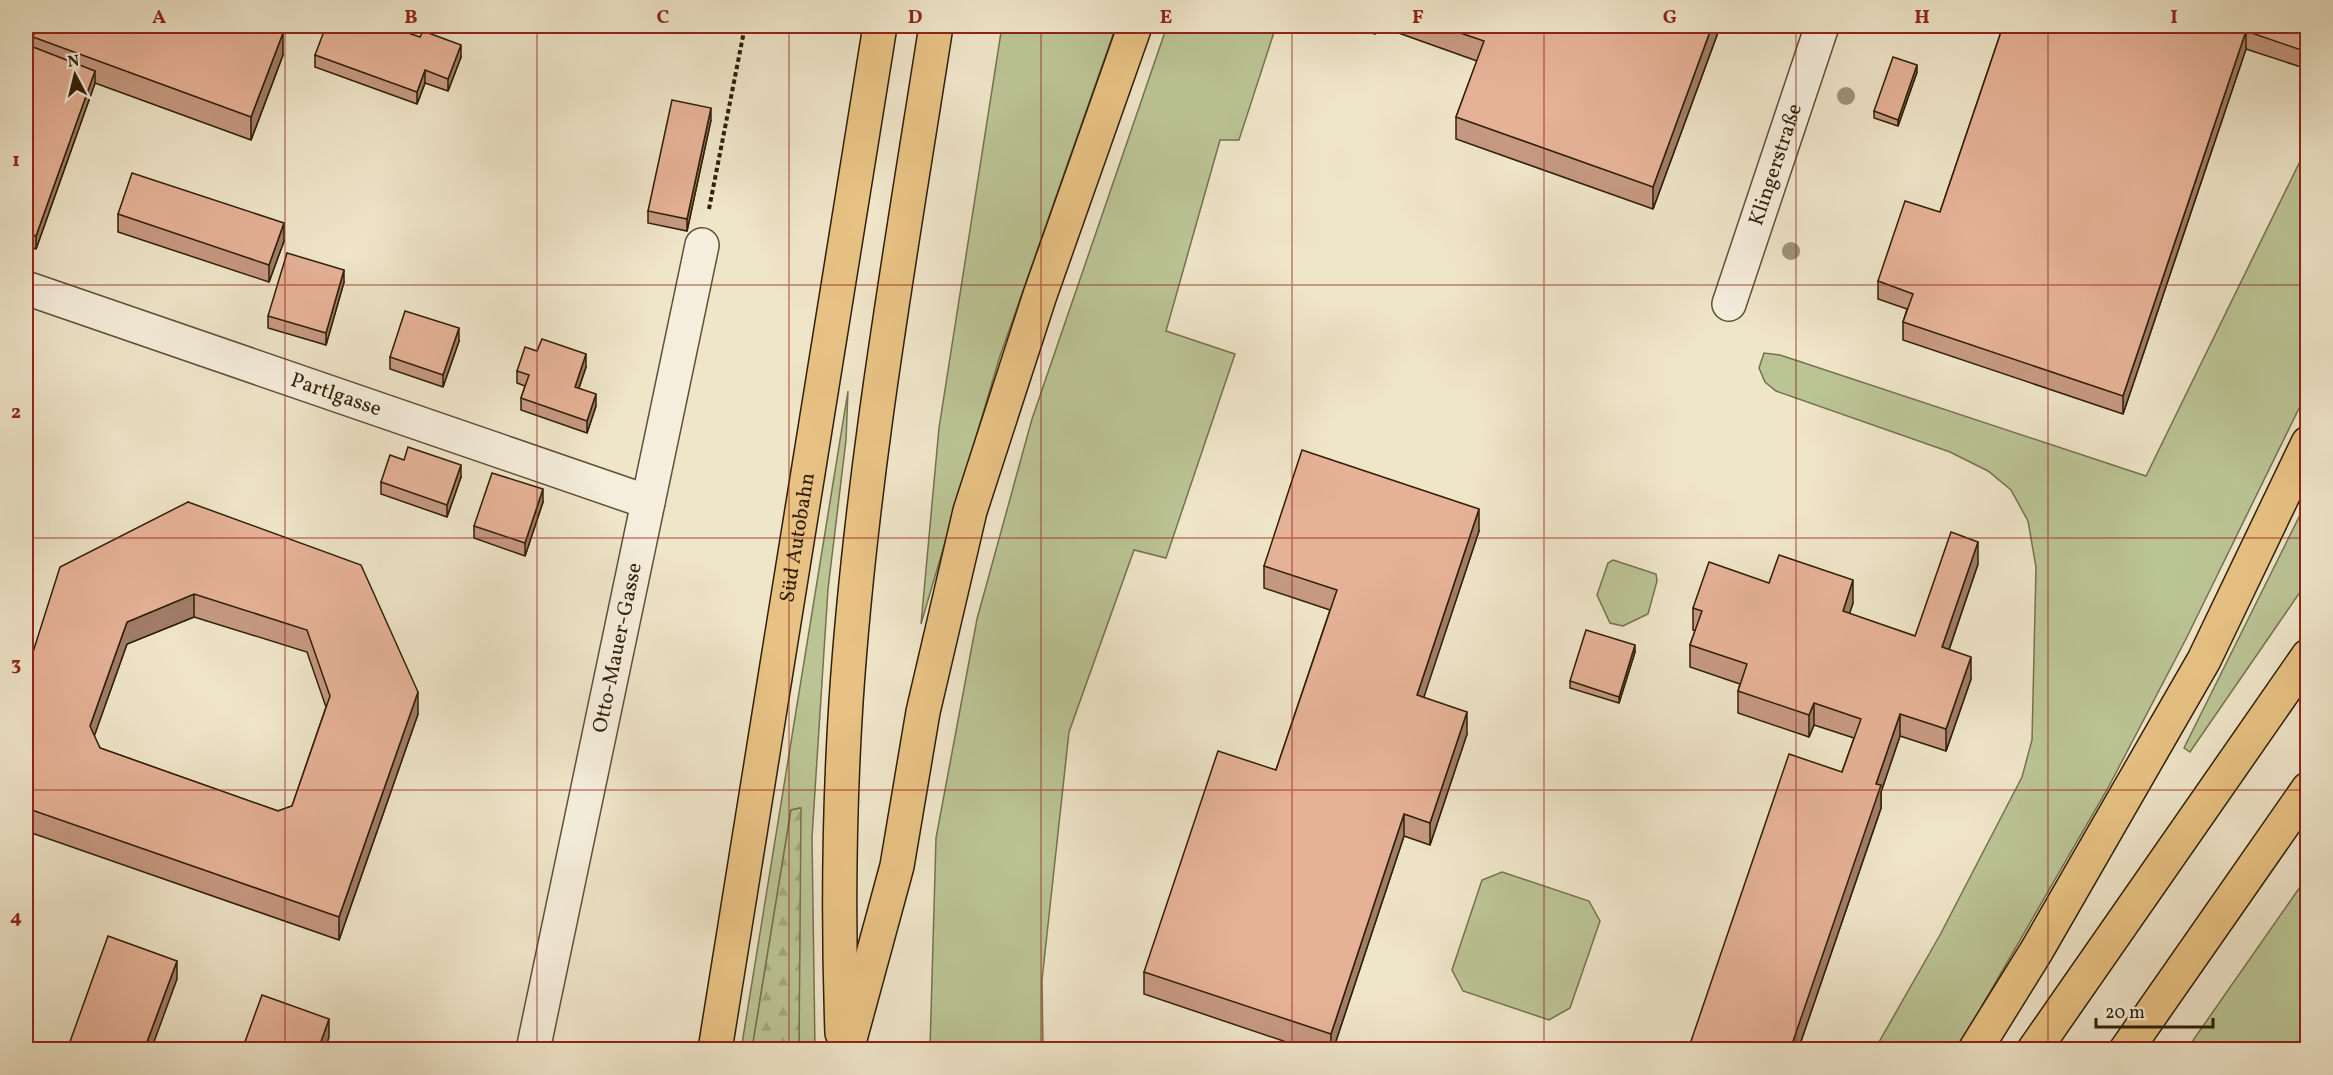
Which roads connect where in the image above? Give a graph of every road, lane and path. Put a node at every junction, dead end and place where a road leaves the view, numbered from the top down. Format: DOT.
graph roads {
  1 [pos="745,26"];
  2 [pos="880,26"];
  3 [pos="936,26"];
  4 [pos="1136,26"];
  5 [pos="1822,26"];
  6 [pos="702,245"];
  7 [pos="26,288"];
  8 [pos="1729,304"];
  9 [pos="2307,442"];
  10 [pos="648,502"];
  11 [pos="2307,656"];
  12 [pos="2307,789"];
  13 [pos="533,1050"];
  14 [pos="715,1050"];
  15 [pos="842,1050"];
  16 [pos="847,1050"];
  17 [pos="1976,1050"];
  18 [pos="2034,1050"];
  19 [pos="2126,1050"];
  1 -- 6 [label="path"];
  2 -- 14 [label="highway, Süd Autobahn"];
  3 -- 15 [label="highway"];
  4 -- 16 [label="highway"];
  5 -- 8 [label="street, Klingerstraße"];
  6 -- 10 [label="street, Otto-Mauer-Gasse"];
  7 -- 10 [label="street, Partlgasse"];
  9 -- 17 [label="highway"];
  10 -- 13 [label="street, Otto-Mauer-Gasse"];
  11 -- 18 [label="highway"];
  12 -- 19 [label="highway"];
}
